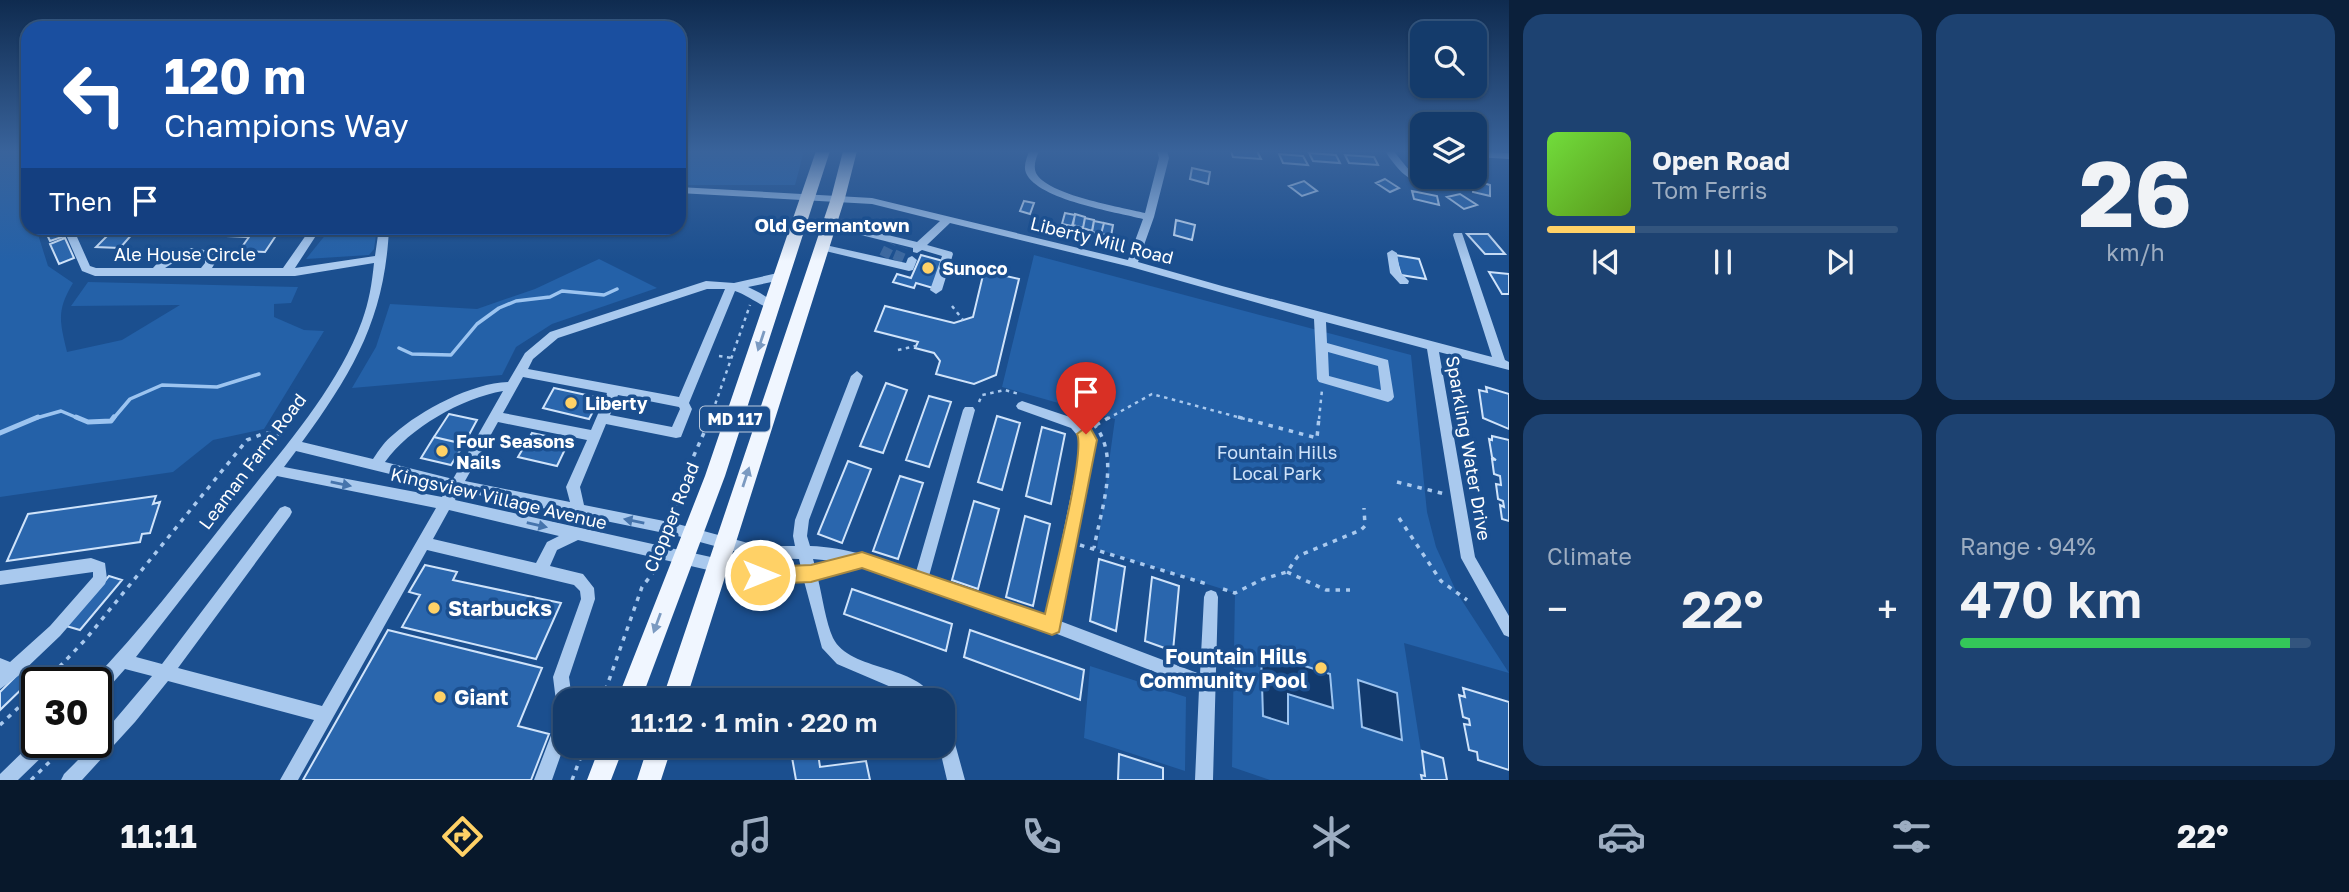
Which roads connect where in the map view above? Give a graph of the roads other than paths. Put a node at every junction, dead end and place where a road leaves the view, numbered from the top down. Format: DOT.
graph roads {
  1 [pos="810,187"];
  2 [pos="841,187"];
  3 [pos="1048,187"];
  4 [pos="1157,187"];
  5 [pos="686,190"];
  6 [pos="807,197"];
  7 [pos="838,198"];
  8 [pos="1149,217"];
  9 [pos="948,219"];
  10 [pos="829,224"];
  11 [pos="71,235"];
  12 [pos="311,235"];
  13 [pos="383,235"];
  14 [pos="876,236"];
  15 [pos="1458,236"];
  16 [pos="821,247"];
  17 [pos="916,252"];
  18 [pos="1392,253"];
  19 [pos="866,258"];
  20 [pos="380,259"];
  21 [pos="1132,264"];
  22 [pos="156,272"];
  23 [pos="204,272"];
  24 [pos="286,272"];
  25 [pos="782,276"];
  26 [pos="1404,281"];
  27 [pos="731,287"];
  28 [pos="936,290"];
  29 [pos="765,302"];
  30 [pos="1320,317"];
  31 [pos="1322,346"];
  32 [pos="1432,346"];
  33 [pos="1505,365"];
  34 [pos="520,372"];
  35 [pos="857,376"];
  36 [pos="512,386"];
  37 [pos="614,390"];
  38 [pos="1025,401"];
  39 [pos="683,403"];
  40 [pos="969,410"];
  41 [pos="495,416"];
  42 [pos="601,418"];
  43 [pos="593,436"];
  44 [pos="295,441"];
  45 [pos="376,466"];
  46 [pos="274,470"];
  47 [pos="456,485"];
  48 [pos="446,505"];
  49 [pos="579,511"];
  50 [pos="285,512"];
  51 [pos="683,532"];
  52 [pos="576,534"];
  53 [pos="724,542"];
  54 [pos="425,543"];
  55 [pos="804,552"];
  56 [pos="672,557"];
  57 [pos="862,560"];
  58 [pos="716,567"];
  59 [pos="540,570"];
  60 [pos="811,574"];
  61 [pos="0,578"];
  62 [pos="921,579"];
  63 [pos="1211,597"];
  64 [pos="1052,625"];
  65 [pos="1509,630"];
  66 [pos="123,661"];
  67 [pos="4,673"];
  68 [pos="112,673"];
  69 [pos="167,673"];
  70 [pos="1207,684"];
  71 [pos="562,688"];
  72 [pos="633,688"];
  73 [pos="678,688"];
  74 [pos="913,688"];
  75 [pos="327,715"];
  76 [pos="553,753"];
  77 [pos="29,758"];
  78 [pos="607,758"];
  79 [pos="656,758"];
  80 [pos="950,758"];
  81 [pos="6,780"];
  82 [pos="70,780"];
  83 [pos="289,780"];
  84 [pos="543,780"];
  85 [pos="599,780"];
  86 [pos="649,780"];
  87 [pos="956,780"];
  88 [pos="1204,780"];
  1 -- 6 [label="main road, Clopper Road / MD 117"];
  2 -- 7 [label="main road, MD 117"];
  3 -- 8 [label="street"];
  4 -- 8 [label="street"];
  5 -- 6 [label="street, Liberty Mill Road"];
  6 -- 7 [label="street, Liberty Mill Road"];
  6 -- 25 [label="main road, Clopper Road / MD 117"];
  7 -- 9 [label="street, Liberty Mill Road"];
  7 -- 10 [label="main road, MD 117"];
  8 -- 21 [label="street"];
  9 -- 17 [label="street"];
  9 -- 21 [label="street, Liberty Mill Road"];
  10 -- 14 [label="street"];
  10 -- 16 [label="main road, MD 117"];
  11 -- 22 [label="street, Ale House Circle"];
  12 -- 24 [label="street"];
  13 -- 20 [label="street, Leaman Farm Road"];
  14 -- 17 [label="street"];
  14 -- 19 [label="street"];
  15 -- 33 [label="street"];
  16 -- 19 [label="street"];
  53 -- 16 [label="main road, MD 117, one-way"];
  17 -- 19 [label="street"];
  17 -- 28 [label="street"];
  18 -- 26 [label="street"];
  20 -- 24 [label="street, Ale House Circle"];
  20 -- 44 [label="street, Leaman Farm Road"];
  21 -- 30 [label="street, Liberty Mill Road"];
  22 -- 23 [label="street, Ale House Circle"];
  22 -- 23 [label="street"];
  23 -- 24 [label="street, Ale House Circle"];
  25 -- 27 [label="street"];
  25 -- 29 [label="main road, Clopper Road / MD 117"];
  27 -- 29 [label="street"];
  27 -- 34 [label="street"];
  27 -- 39 [label="street"];
  29 -- 51 [label="main road, Clopper Road / MD 117, one-way"];
  30 -- 31 [label="street"];
  30 -- 32 [label="street, Liberty Mill Road"];
  31 -- 31 [label="street"];
  32 -- 33 [label="street, Liberty Mill Road"];
  32 -- 65 [label="street, Sparkling Water Drive"];
  34 -- 36 [label="street"];
  34 -- 37 [label="street"];
  35 -- 55 [label="street"];
  36 -- 41 [label="street"];
  36 -- 45 [label="street"];
  37 -- 39 [label="street"];
  37 -- 42 [label="street"];
  38 -- 64 [label="street"];
  39 -- 42 [label="street"];
  40 -- 62 [label="street"];
  41 -- 43 [label="street"];
  41 -- 47 [label="street"];
  42 -- 43 [label="street"];
  43 -- 49 [label="street"];
  44 -- 45 [label="street, Kingsview Village Avenue"];
  44 -- 46 [label="street, Leaman Farm Road"];
  45 -- 47 [label="street, Kingsview Village Avenue"];
  46 -- 48 [label="street, Kingsview Village Avenue, one-way"];
  46 -- 66 [label="street, Leaman Farm Road"];
  47 -- 48 [label="street"];
  47 -- 49 [label="street, Kingsview Village Avenue"];
  48 -- 52 [label="street, Kingsview Village Avenue, one-way"];
  48 -- 54 [label="street"];
  51 -- 49 [label="street, Kingsview Village Avenue, one-way"];
  50 -- 69 [label="street"];
  51 -- 53 [label="street, Kingsview Village Avenue"];
  51 -- 56 [label="main road, Clopper Road / MD 117"];
  52 -- 56 [label="street, Kingsview Village Avenue"];
  52 -- 59 [label="street"];
  53 -- 55 [label="street, Kingsview Village Avenue"];
  53 -- 58 [label="main road, MD 117"];
  54 -- 59 [label="street"];
  54 -- 75 [label="street"];
  55 -- 57 [label="street, Kingsview Village Avenue"];
  55 -- 60 [label="street"];
  56 -- 58 [label="street, Kingsview Village Avenue"];
  56 -- 72 [label="main road, Clopper Road / MD 117, one-way"];
  57 -- 60 [label="street"];
  57 -- 62 [label="street, Kingsview Village Avenue"];
  58 -- 60 [label="street"];
  58 -- 73 [label="main road, MD 117"];
  59 -- 71 [label="street"];
  60 -- 74 [label="street"];
  61 -- 67 [label="street"];
  62 -- 64 [label="street, Kingsview Village Avenue"];
  63 -- 70 [label="street"];
  64 -- 70 [label="street, Kingsview Village Avenue"];
  66 -- 68 [label="street, Leaman Farm Road"];
  66 -- 69 [label="street"];
  69 -- 75 [label="street"];
  69 -- 82 [label="street"];
  70 -- 88 [label="street"];
  75 -- 83 [label="street"];
  76 -- 84 [label="street"];
  77 -- 81 [label="street"];
  78 -- 85 [label="main road"];
  79 -- 86 [label="main road"];
  80 -- 87 [label="street"];
}
